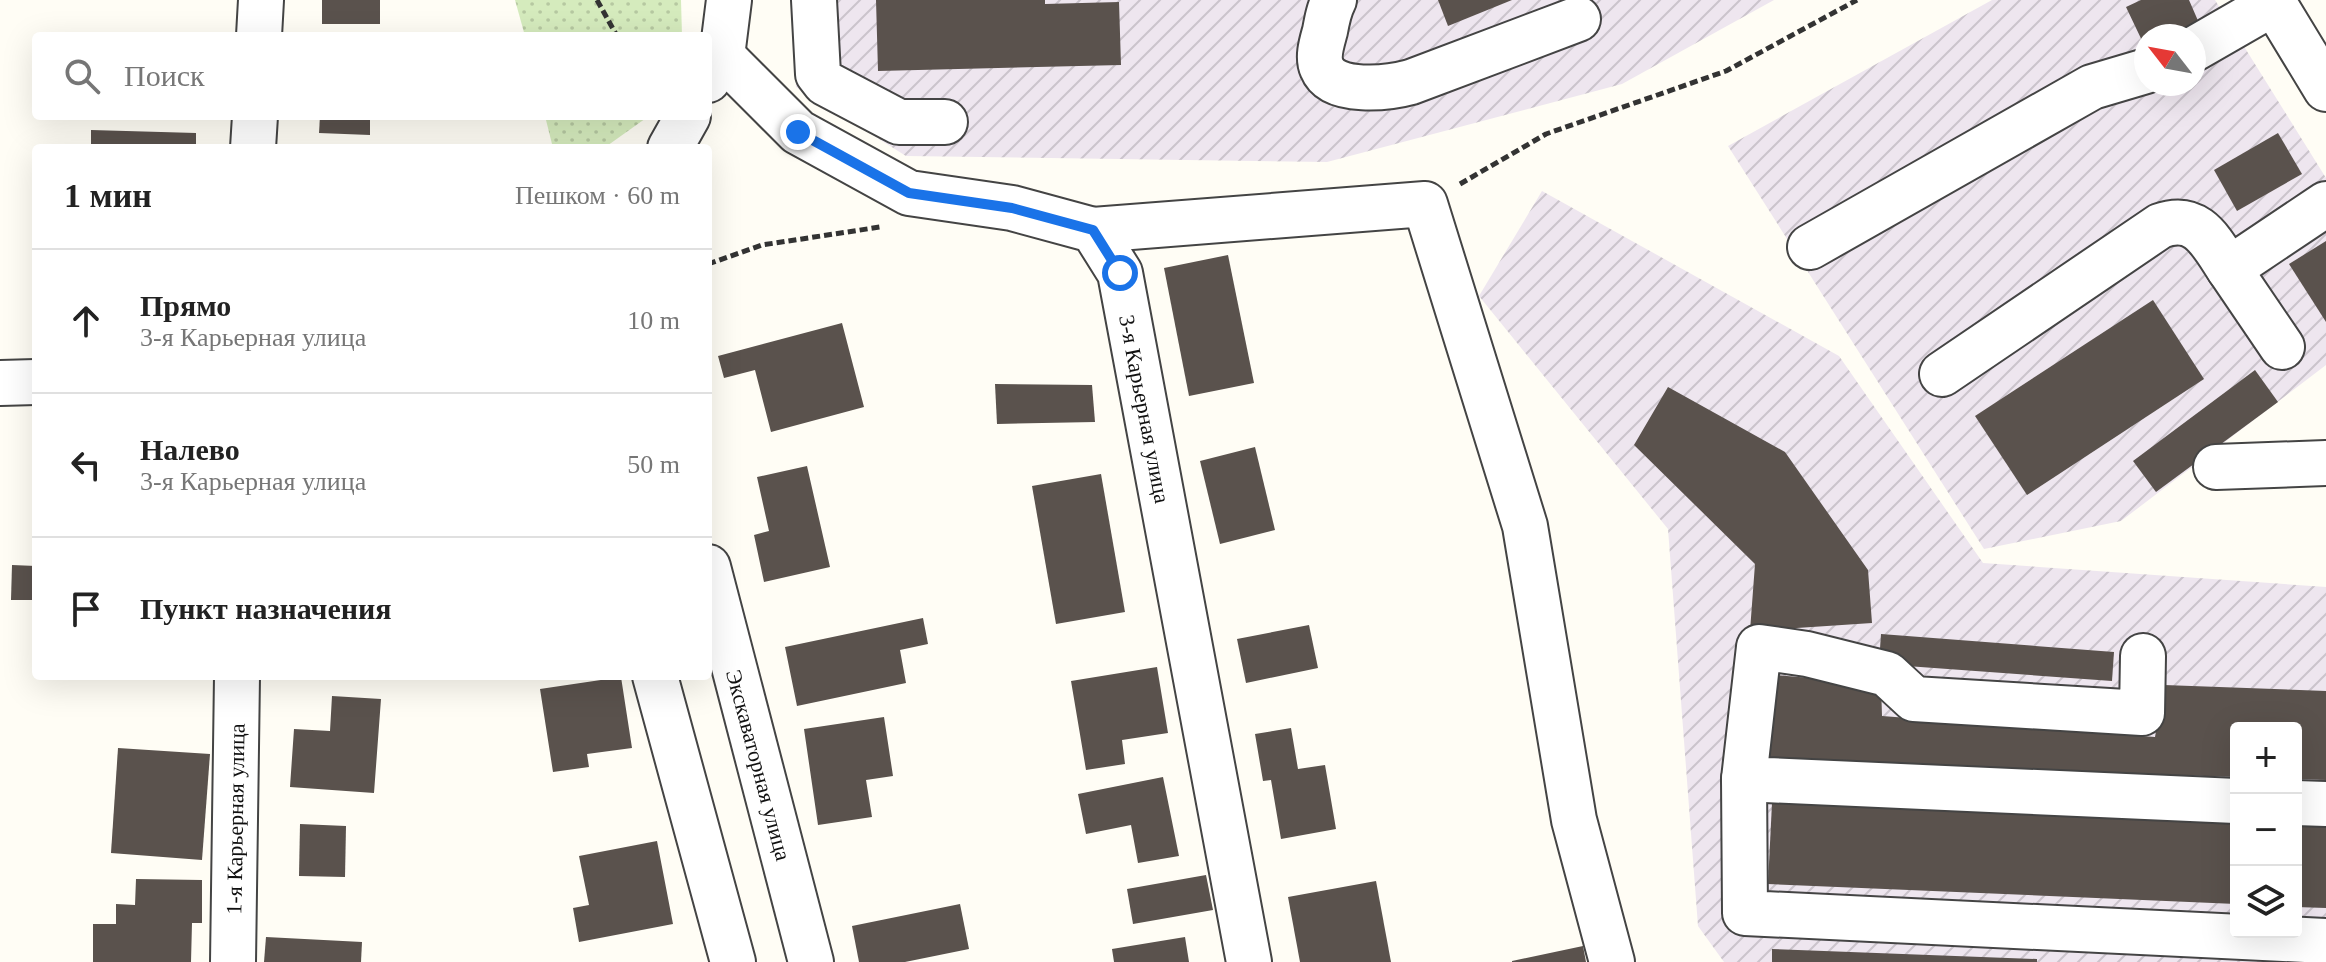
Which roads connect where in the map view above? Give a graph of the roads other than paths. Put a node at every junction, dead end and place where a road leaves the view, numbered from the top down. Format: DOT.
graph roads {
  1 [pos="261,0"];
  2 [pos="729,0"];
  3 [pos="814,0"];
  4 [pos="1334,0"];
  5 [pos="2273,2"];
  6 [pos="1578,19"];
  7 [pos="259,32"];
  8 [pos="2206,42"];
  9 [pos="715,68"];
  10 [pos="2134,75"];
  11 [pos="2326,89"];
  12 [pos="255,120"];
  13 [pos="686,120"];
  14 [pos="945,122"];
  15 [pos="253,144"];
  16 [pos="672,144"];
  17 [pos="2326,204"];
  18 [pos="1093,230"];
  19 [pos="1810,247"];
  20 [pos="2229,269"];
  21 [pos="2282,347"];
  22 [pos="1942,374"];
  23 [pos="32,382"];
  24 [pos="0,383"];
  25 [pos="2326,463"];
  26 [pos="2216,467"];
  27 [pos="712,582"];
  28 [pos="2143,656"];
  29 [pos="237,680"];
  30 [pos="656,680"];
  31 [pos="1744,779"];
  32 [pos="2230,801"];
  33 [pos="2302,803"];
  34 [pos="2326,804"];
  35 [pos="2326,941"];
  36 [pos="233,962"];
  37 [pos="733,962"];
  38 [pos="811,962"];
  39 [pos="1249,962"];
  40 [pos="1612,962"];
  1 -- 7 [label="street"];
  2 -- 9 [label="street"];
  3 -- 14 [label="street"];
  4 -- 6 [label="street"];
  5 -- 8 [label="street"];
  5 -- 11 [label="street"];
  9 -- 18 [label="street"];
  10 -- 19 [label="street"];
  12 -- 15 [label="street"];
  13 -- 16 [label="street"];
  17 -- 20 [label="street"];
  18 -- 39 [label="street, 3-я Карьерная улица"];
  18 -- 40 [label="street"];
  20 -- 21 [label="street"];
  20 -- 22 [label="street"];
  23 -- 24 [label="street"];
  25 -- 26 [label="street"];
  27 -- 38 [label="street, Экскаваторная улица"];
  28 -- 31 [label="street"];
  29 -- 36 [label="street, 1-я Карьерная улица"];
  30 -- 37 [label="street"];
  31 -- 32 [label="street"];
  31 -- 35 [label="street"];
  33 -- 34 [label="street"];
}
